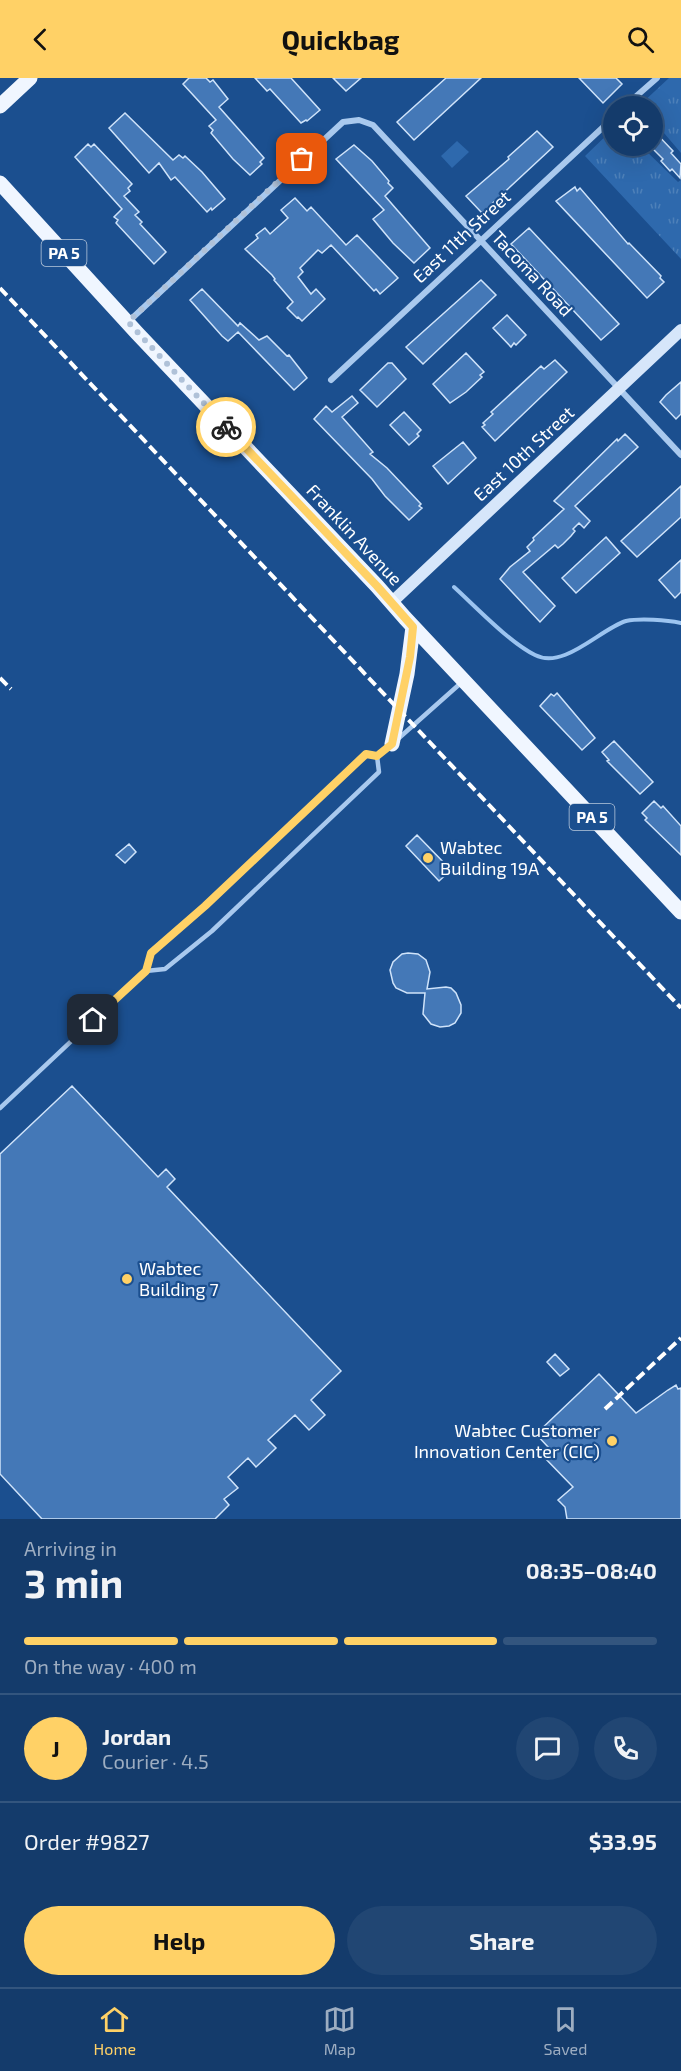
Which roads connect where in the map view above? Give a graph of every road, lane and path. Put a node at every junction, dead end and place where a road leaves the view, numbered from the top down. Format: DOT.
graph roads {
  1 [pos="30,78"];
  2 [pos="645,78"];
  3 [pos="657,78"];
  4 [pos="651,84"];
  5 [pos="637,96"];
  6 [pos="0,106"];
  7 [pos="603,127"];
  8 [pos="0,183"];
  9 [pos="480,240"];
  10 [pos="128,322"];
  11 [pos="681,330"];
  12 [pos="331,380"];
  13 [pos="620,388"];
  14 [pos="681,454"];
  15 [pos="391,603"];
  16 [pos="413,627"];
  17 [pos="464,680"];
  18 [pos="392,744"];
  19 [pos="377,756"];
  20 [pos="681,912"];
  21 [pos="146,971"];
  22 [pos="0,1108"];
  1 -- 6 [label="main road"];
  2 -- 4 [label="street"];
  3 -- 4 [label="street"];
  4 -- 5 [label="street"];
  7 -- 9 [label="street, East 11th Street"];
  8 -- 10 [label="main road, Franklin Avenue / PA 5"];
  9 -- 10 [label="street, Tacoma Road"];
  9 -- 12 [label="street, East 11th Street"];
  9 -- 13 [label="street, Tacoma Road"];
  10 -- 15 [label="main road, Franklin Avenue / PA 5"];
  11 -- 13 [label="street, East 10th Street"];
  13 -- 14 [label="street, Tacoma Road"];
  13 -- 15 [label="street, East 10th Street"];
  15 -- 16 [label="main road, Franklin Avenue / PA 5"];
  16 -- 17 [label="main road, Franklin Avenue / PA 5"];
  16 -- 18 [label="main road"];
  17 -- 18 [label="lane"];
  17 -- 20 [label="main road, Franklin Avenue / PA 5"];
  18 -- 19 [label="lane"];
  19 -- 21 [label="lane"];
  19 -- 21 [label="lane"];
  21 -- 22 [label="lane"];
}
